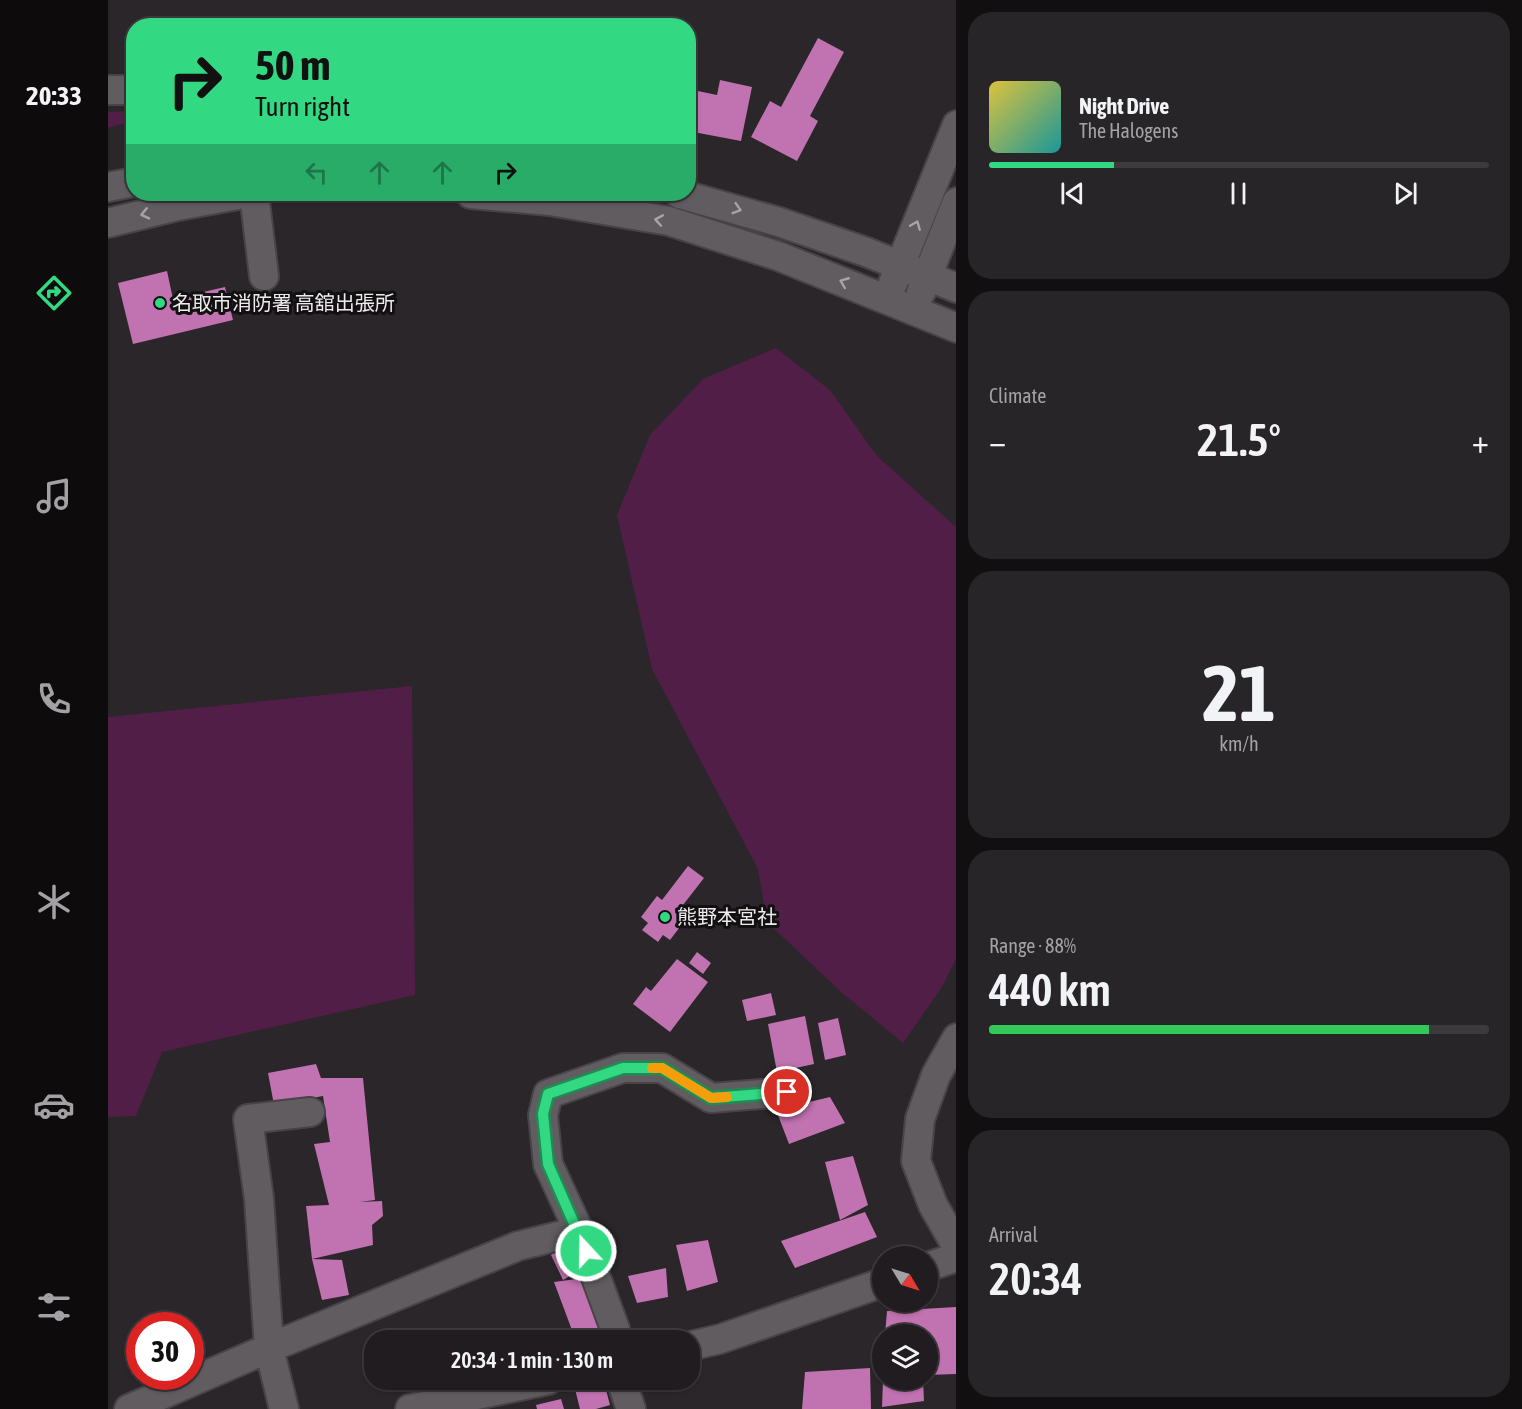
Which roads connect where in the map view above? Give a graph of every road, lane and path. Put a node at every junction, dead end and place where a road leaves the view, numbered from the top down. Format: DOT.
graph roads {
  1 [pos="108,90"];
  2 [pos="126,90"];
  3 [pos="956,127"];
  4 [pos="126,184"];
  5 [pos="108,187"];
  6 [pos="696,199"];
  7 [pos="205,201"];
  8 [pos="255,201"];
  9 [pos="550,201"];
  10 [pos="956,204"];
  11 [pos="108,223"];
  12 [pos="900,265"];
  13 [pos="264,276"];
  14 [pos="927,276"];
  15 [pos="956,288"];
  16 [pos="886,299"];
  17 [pos="914,310"];
  18 [pos="956,328"];
  19 [pos="956,1040"];
  20 [pos="787,1092"];
  21 [pos="310,1112"];
  22 [pos="579,1231"];
  23 [pos="956,1245"];
  24 [pos="956,1257"];
  25 [pos="938,1263"];
  26 [pos="872,1286"];
  27 [pos="615,1329"];
  28 [pos="700,1344"];
  29 [pos="269,1348"];
  30 [pos="500,1390"];
  31 [pos="624,1390"];
  32 [pos="129,1409"];
  33 [pos="284,1409"];
  34 [pos="410,1409"];
  35 [pos="631,1409"];
  1 -- 2 [label="street"];
  12 -- 3 [label="street, one-way"];
  4 -- 5 [label="street"];
  6 -- 12 [label="street, one-way"];
  7 -- 11 [label="street, one-way"];
  8 -- 13 [label="street"];
  16 -- 9 [label="street, one-way"];
  10 -- 14 [label="street"];
  12 -- 14 [label="street"];
  12 -- 16 [label="street"];
  14 -- 15 [label="street"];
  14 -- 17 [label="street"];
  16 -- 17 [label="street"];
  17 -- 18 [label="street"];
  19 -- 23 [label="street"];
  20 -- 22 [label="street"];
  21 -- 29 [label="street"];
  22 -- 27 [label="street"];
  22 -- 29 [label="street"];
  24 -- 25 [label="street"];
  26 -- 28 [label="street"];
  29 -- 32 [label="street"];
  29 -- 33 [label="street"];
  30 -- 34 [label="street"];
  31 -- 35 [label="street"];
}
